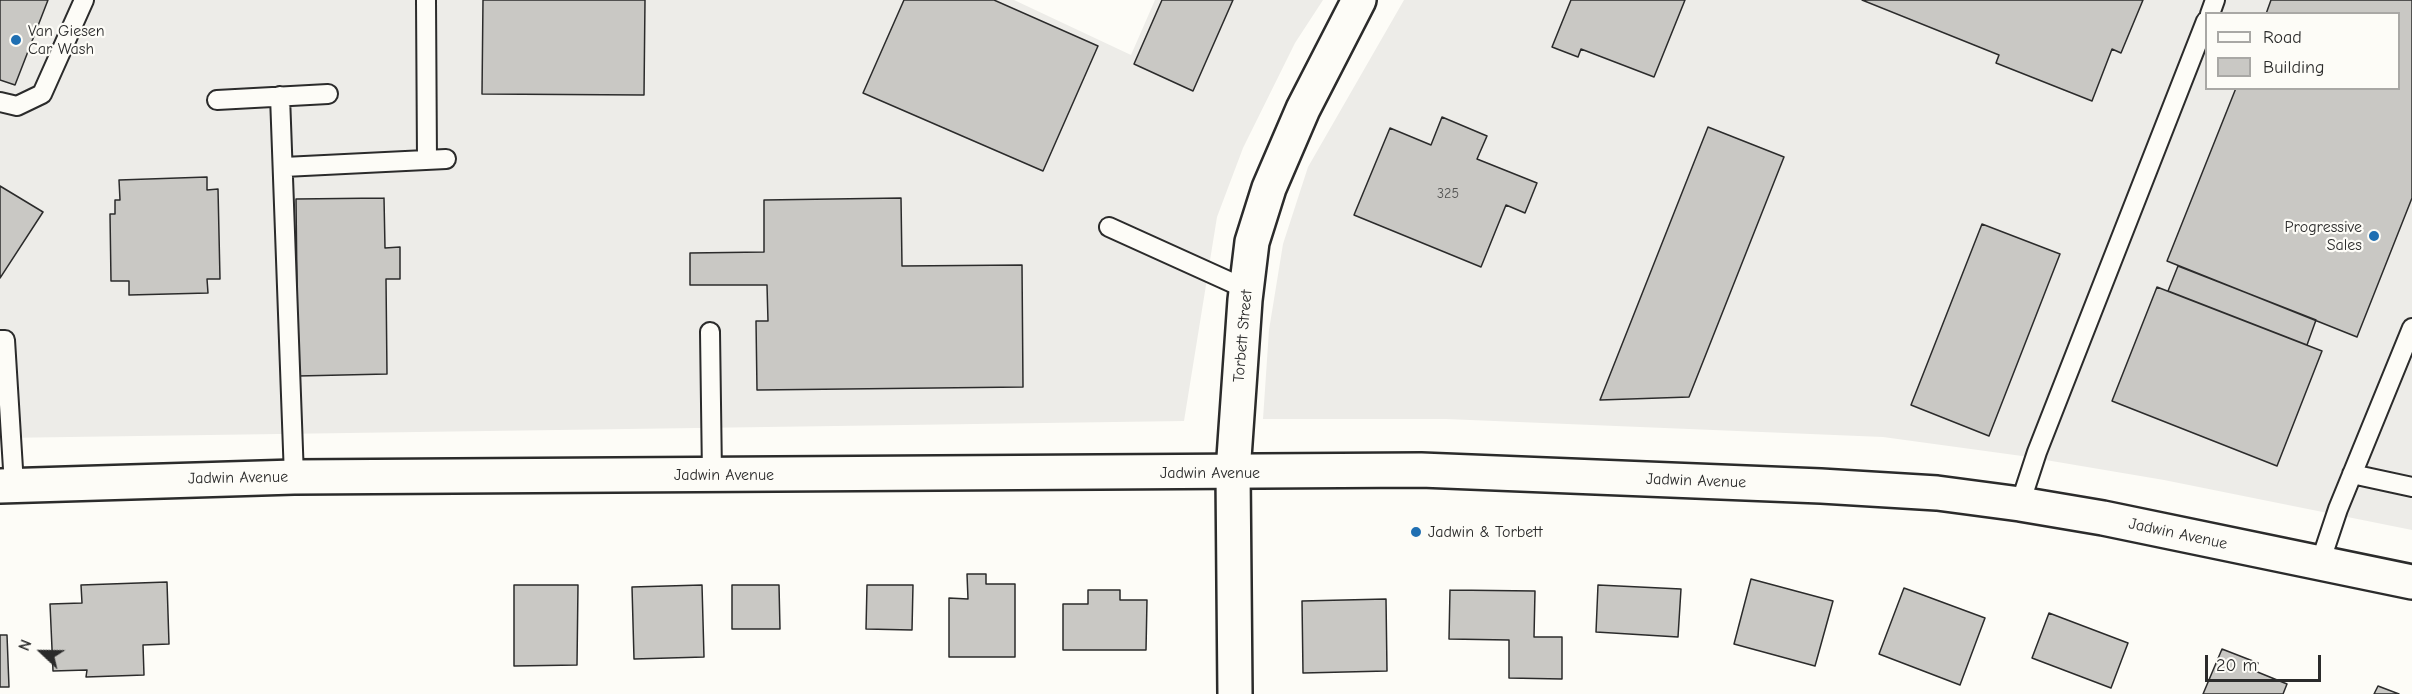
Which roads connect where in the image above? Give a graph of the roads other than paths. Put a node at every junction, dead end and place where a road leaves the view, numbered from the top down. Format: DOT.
graph roads {
  1 [pos="84,0"];
  2 [pos="426,0"];
  3 [pos="1359,0"];
  4 [pos="2205,24"];
  5 [pos="328,94"];
  6 [pos="280,96"];
  7 [pos="217,100"];
  8 [pos="0,102"];
  9 [pos="446,159"];
  10 [pos="427,160"];
  11 [pos="284,167"];
  12 [pos="1109,227"];
  13 [pos="1246,289"];
  14 [pos="2412,328"];
  15 [pos="710,332"];
  16 [pos="0,340"];
  17 [pos="1233,472"];
  18 [pos="2352,474"];
  19 [pos="712,475"];
  20 [pos="294,477"];
  21 [pos="7,485"];
  22 [pos="2412,487"];
  23 [pos="2020,504"];
  24 [pos="2320,563"];
  25 [pos="2412,582"];
  26 [pos="1235,694"];
  1 -- 8 [label="lane"];
  2 -- 10 [label="lane"];
  3 -- 13 [label="main road, Torbett Street"];
  4 -- 23 [label="lane"];
  5 -- 6 [label="lane"];
  6 -- 7 [label="lane"];
  6 -- 11 [label="lane"];
  9 -- 10 [label="lane"];
  10 -- 11 [label="lane"];
  11 -- 20 [label="lane"];
  12 -- 13 [label="lane"];
  13 -- 17 [label="main road, Torbett Street"];
  14 -- 18 [label="lane"];
  15 -- 19 [label="lane"];
  16 -- 21 [label="lane"];
  17 -- 19 [label="main road, Jadwin Avenue"];
  17 -- 23 [label="main road, Jadwin Avenue"];
  17 -- 26 [label="main road, Torbett Street"];
  18 -- 22 [label="lane"];
  18 -- 24 [label="lane"];
  19 -- 20 [label="main road, Jadwin Avenue"];
  20 -- 21 [label="main road, Jadwin Avenue"];
  23 -- 24 [label="main road, Jadwin Avenue"];
  24 -- 25 [label="main road, Jadwin Avenue"];
}
